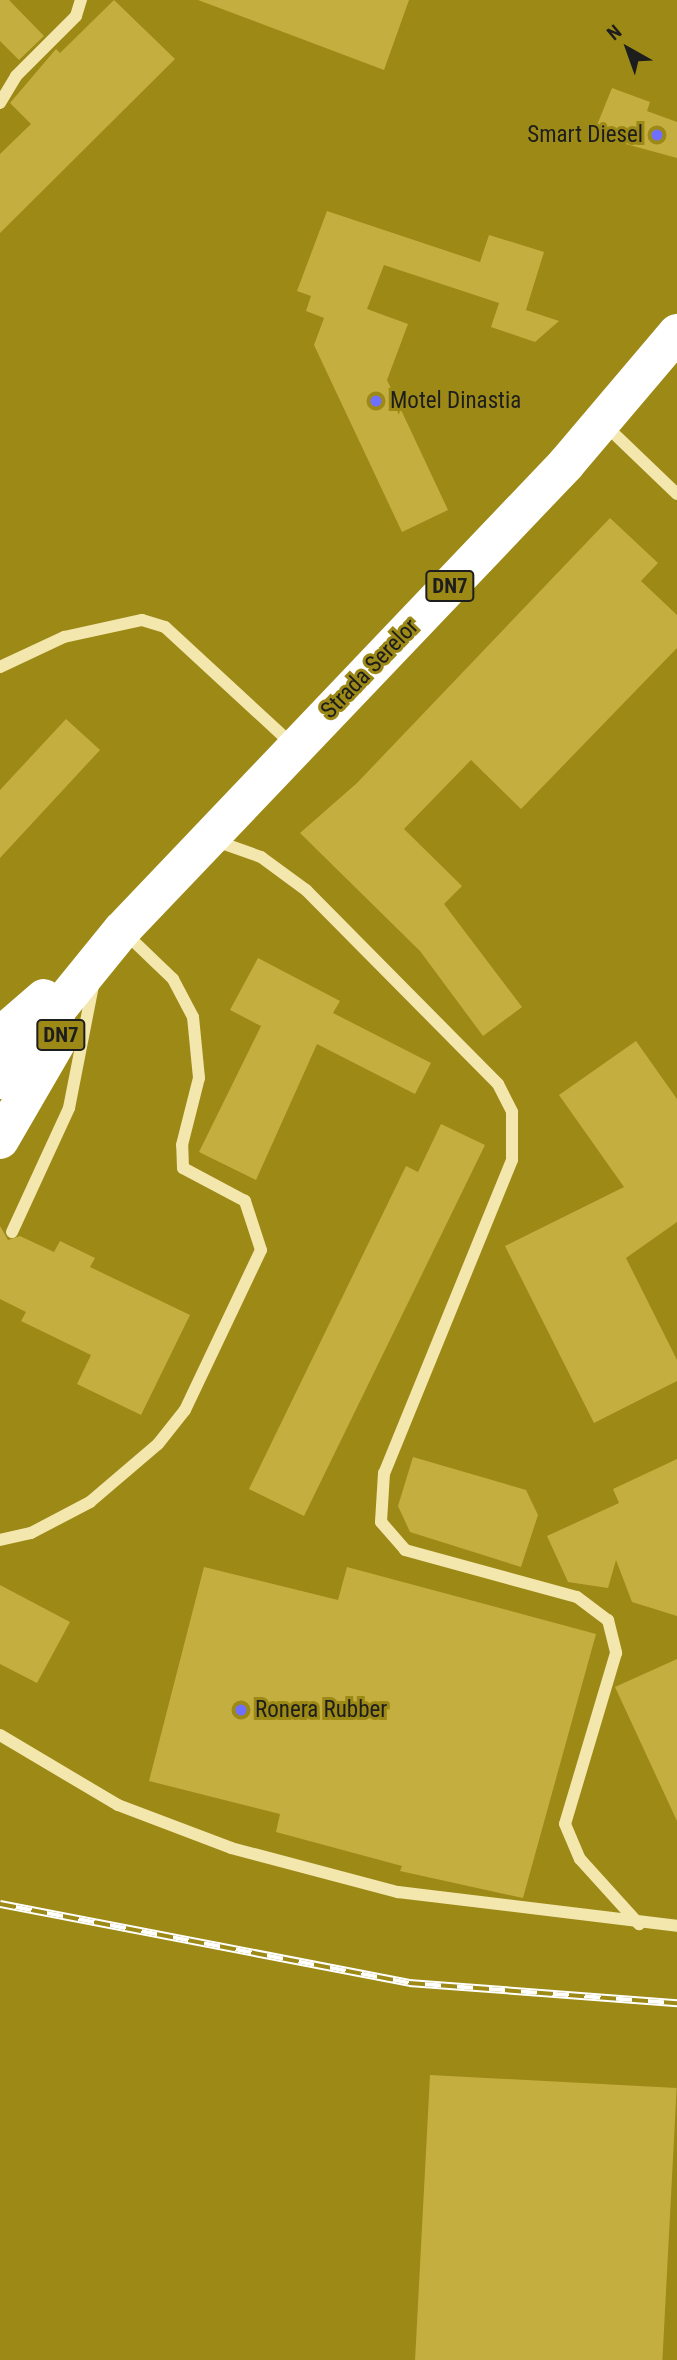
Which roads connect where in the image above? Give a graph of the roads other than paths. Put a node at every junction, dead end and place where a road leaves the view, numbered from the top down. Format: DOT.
graph roads {
  1 [pos="81,0"];
  2 [pos="0,103"];
  3 [pos="674,327"];
  4 [pos="603,424"];
  5 [pos="677,494"];
  6 [pos="0,667"];
  7 [pos="296,748"];
  8 [pos="209,838"];
  9 [pos="122,930"];
  10 [pos="94,978"];
  11 [pos="0,1036"];
  12 [pos="0,1080"];
  13 [pos="0,1140"];
  14 [pos="12,1232"];
  15 [pos="0,1540"];
  16 [pos="0,1735"];
  17 [pos="639,1924"];
  18 [pos="677,1926"];
  1 -- 2 [label="lane"];
  3 -- 4 [label="highway, Strada Serelor / DN7"];
  4 -- 5 [label="lane"];
  4 -- 7 [label="highway, Strada Serelor / DN7"];
  6 -- 7 [label="lane"];
  7 -- 8 [label="highway, Strada Serelor / DN7"];
  8 -- 9 [label="highway, Strada Serelor / DN7"];
  8 -- 17 [label="lane"];
  9 -- 10 [label="highway, DN7"];
  9 -- 11 [label="highway, DN7"];
  9 -- 12 [label="highway, DN7"];
  9 -- 15 [label="lane"];
  10 -- 13 [label="highway, DN7"];
  10 -- 14 [label="lane"];
  16 -- 17 [label="lane"];
  17 -- 18 [label="lane"];
}
